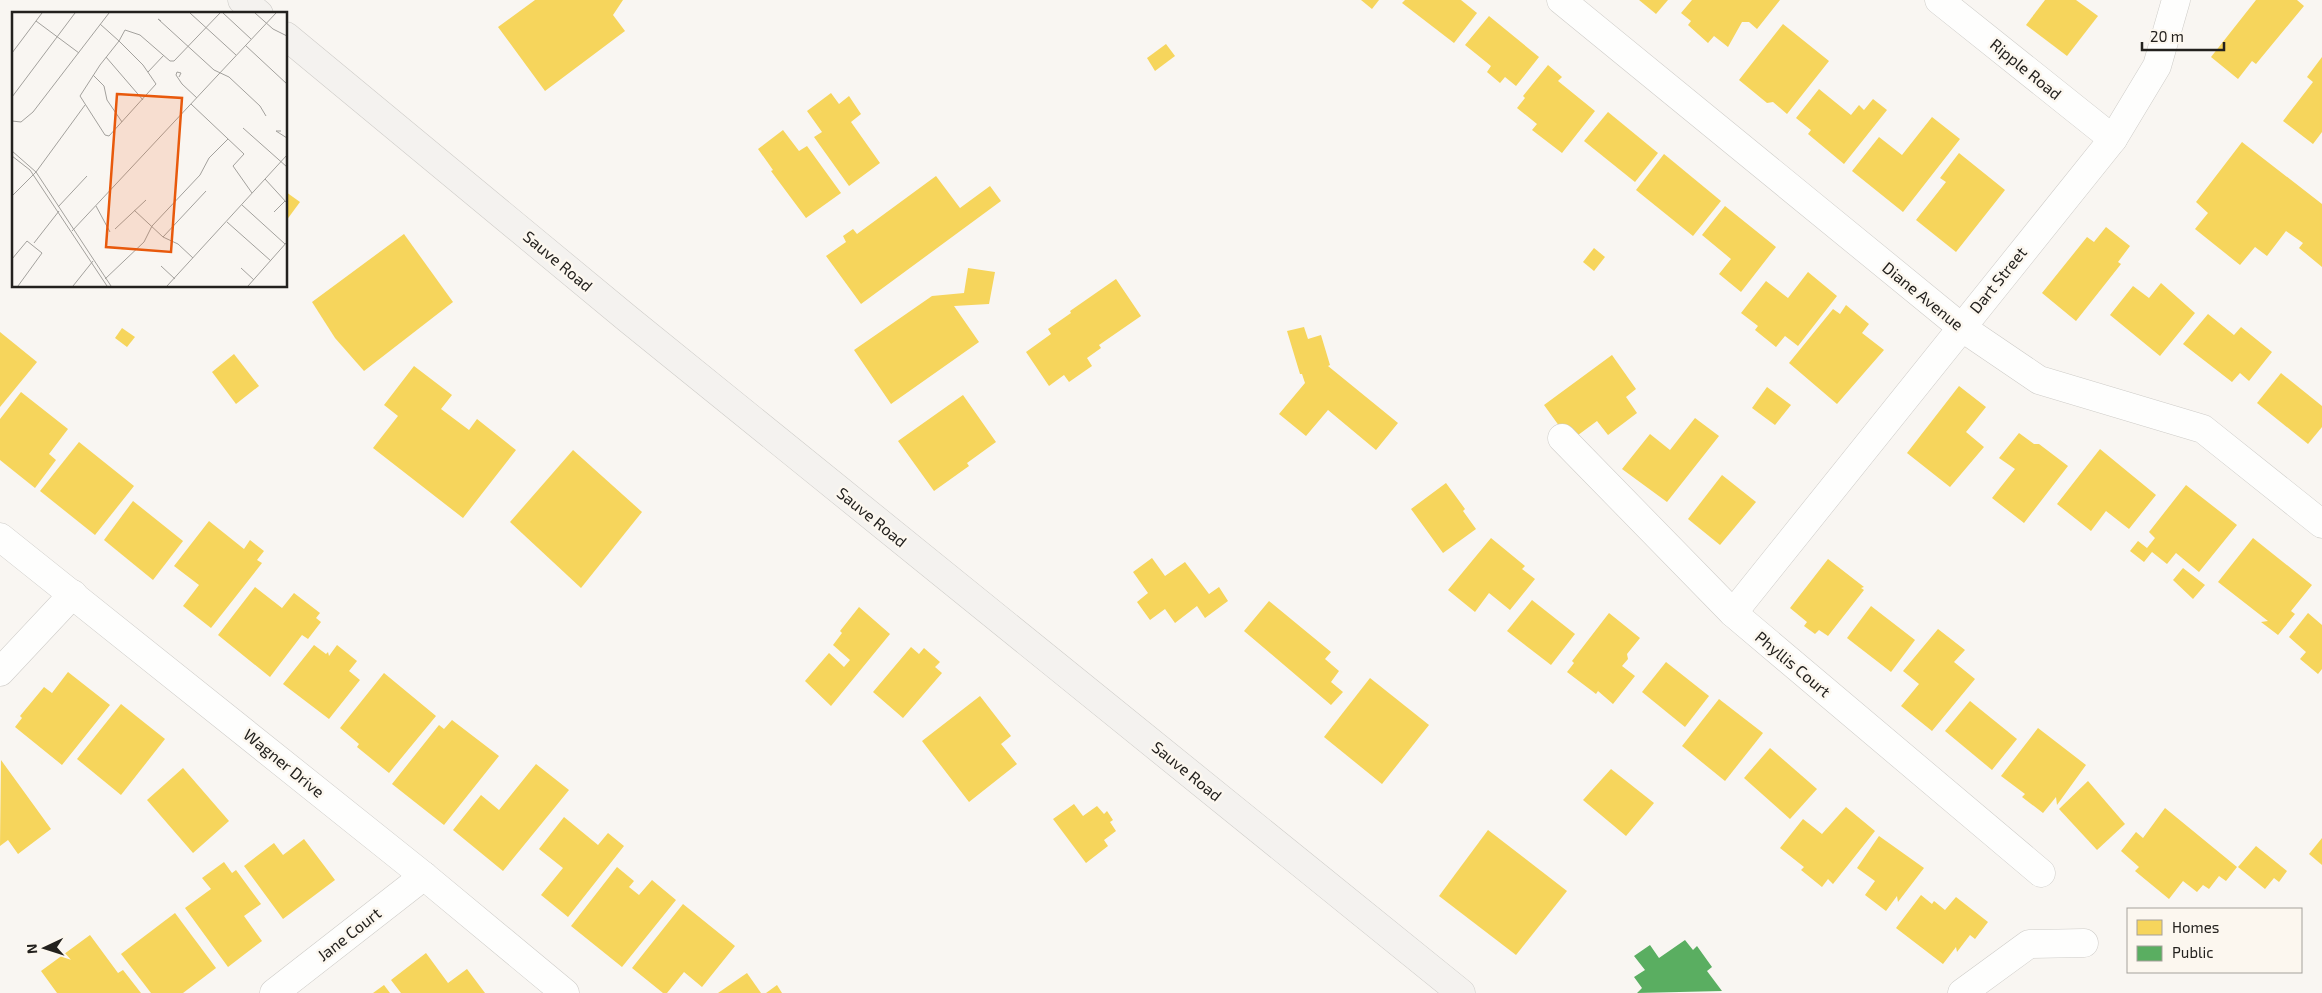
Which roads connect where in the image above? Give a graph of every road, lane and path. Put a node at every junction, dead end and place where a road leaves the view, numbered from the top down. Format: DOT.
graph roads {
  1 [pos="242,0"];
  2 [pos="1561,0"];
  3 [pos="1939,0"];
  4 [pos="2176,0"];
  5 [pos="257,12"];
  6 [pos="288,38"];
  7 [pos="2112,139"];
  8 [pos="1960,327"];
  9 [pos="1562,438"];
  10 [pos="2322,524"];
  11 [pos="0,537"];
  12 [pos="73,594"];
  13 [pos="1733,613"];
  14 [pos="0,672"];
  15 [pos="2041,873"];
  16 [pos="424,876"];
  17 [pos="2084,943"];
  18 [pos="274,993"];
  19 [pos="565,993"];
  20 [pos="1461,993"];
  21 [pos="1962,993"];
  1 -- 5 [label="street"];
  2 -- 8 [label="street, Diane Avenue"];
  3 -- 7 [label="street, Ripple Road"];
  4 -- 7 [label="street, Dart Street"];
  6 -- 20 [label="street, Sauve Road"];
  7 -- 8 [label="street, Dart Street"];
  8 -- 10 [label="street, Diane Avenue"];
  8 -- 13 [label="street, Dart Street"];
  9 -- 13 [label="street, Phyllis Court"];
  11 -- 12 [label="street, Wagner Drive"];
  12 -- 14 [label="street"];
  12 -- 16 [label="street, Wagner Drive"];
  13 -- 15 [label="street, Phyllis Court"];
  16 -- 18 [label="street, Jane Court"];
  16 -- 19 [label="street, Wagner Drive"];
  17 -- 21 [label="street"];
}
